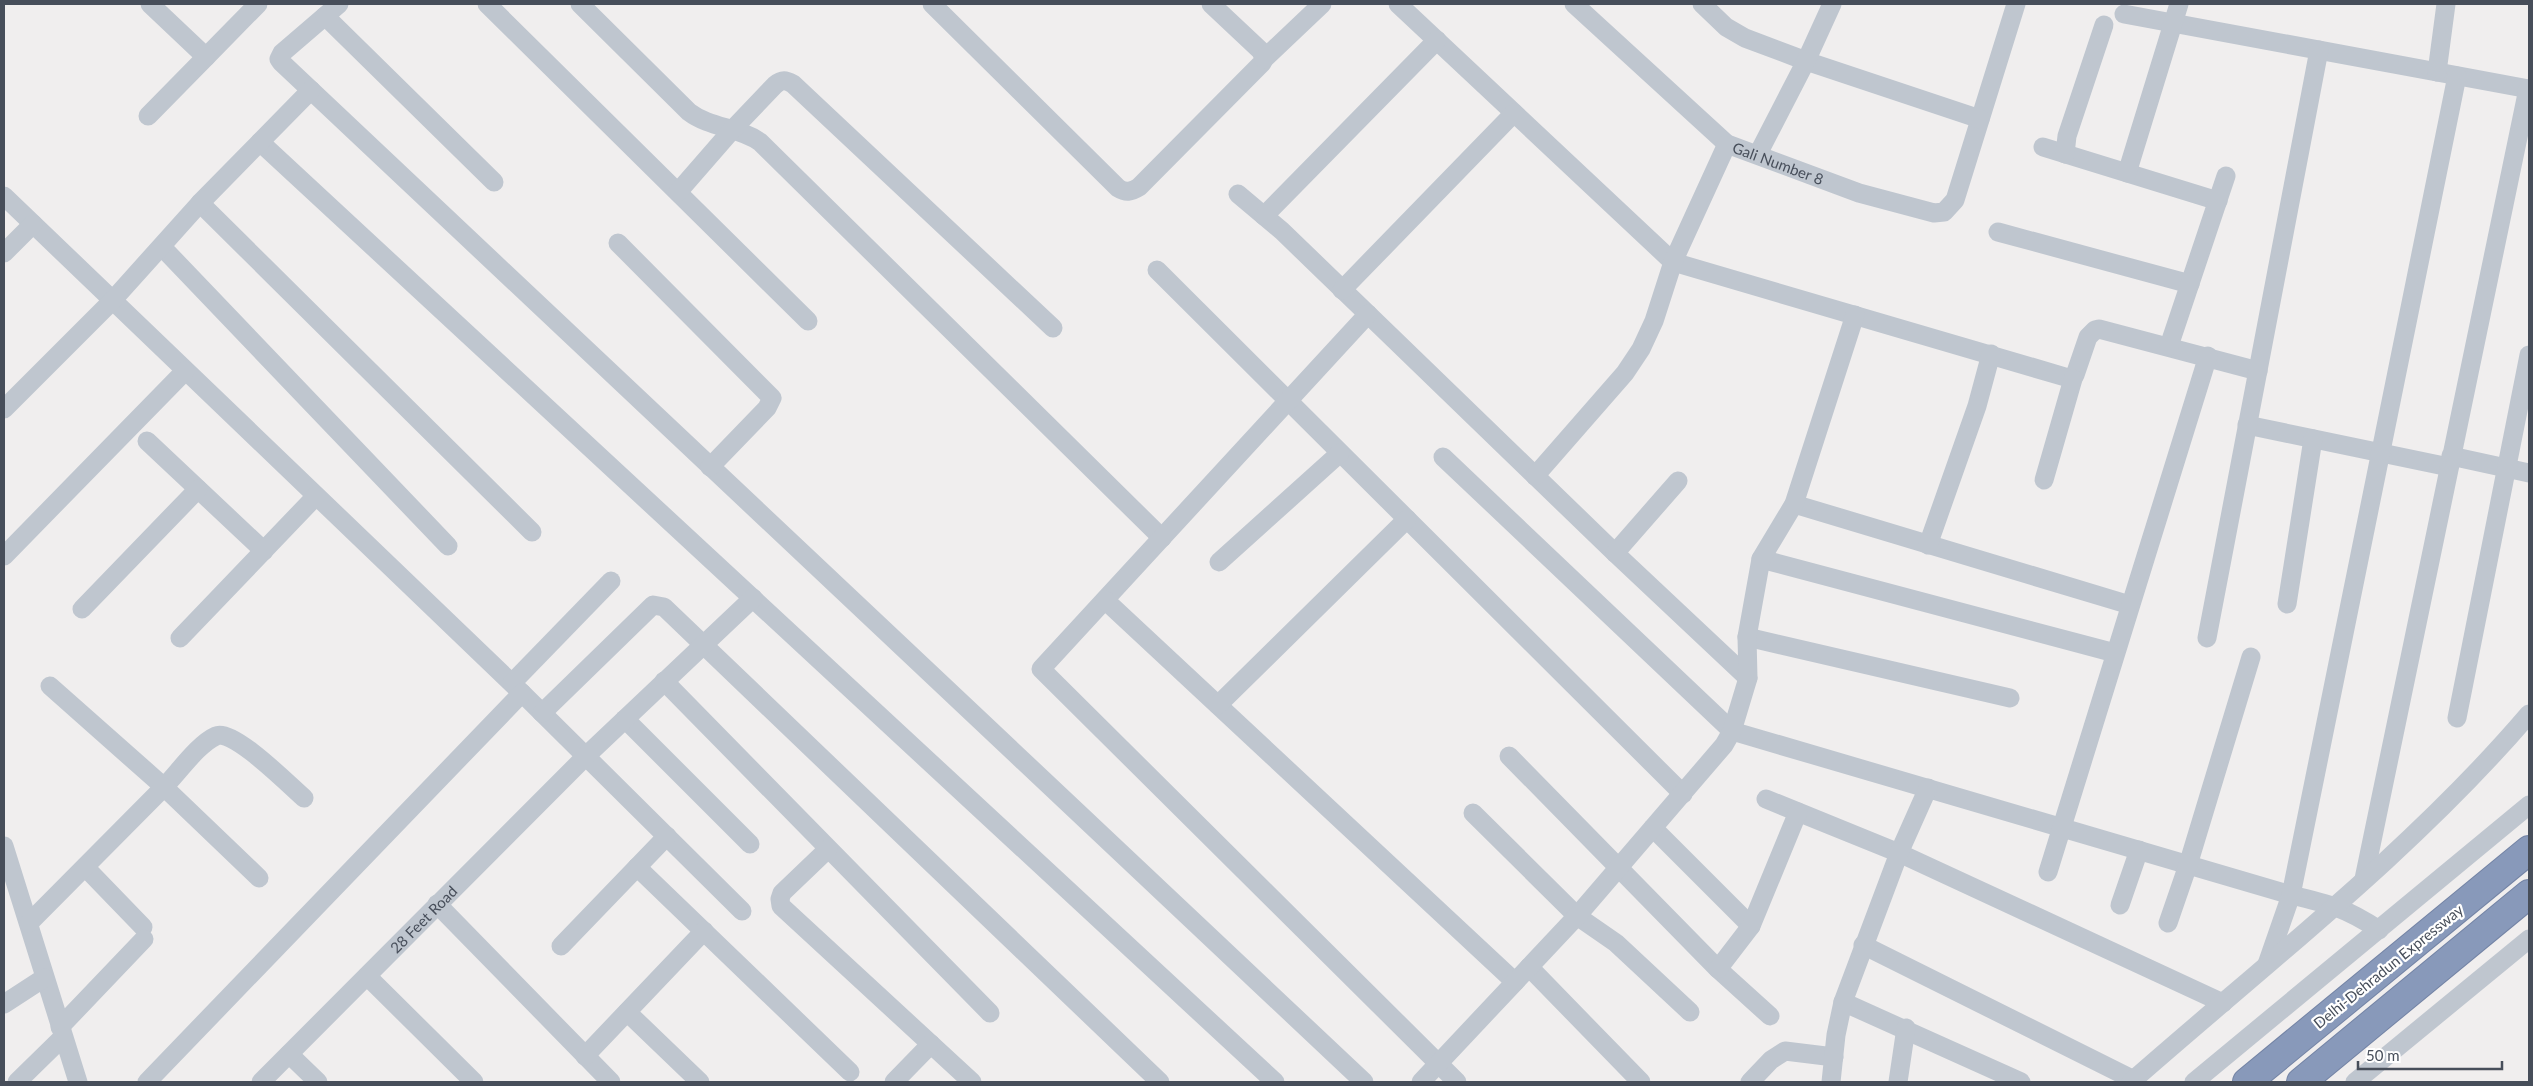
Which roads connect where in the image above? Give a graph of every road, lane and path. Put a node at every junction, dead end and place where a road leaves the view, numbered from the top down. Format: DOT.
graph roads {
  1 [pos="258,4"];
  2 [pos="487,4"];
  3 [pos="580,4"];
  4 [pos="932,4"];
  5 [pos="1212,4"];
  6 [pos="1322,4"];
  7 [pos="1398,4"];
  8 [pos="1574,4"];
  9 [pos="1702,4"];
  10 [pos="1832,4"];
  11 [pos="2016,4"];
  12 [pos="2179,4"];
  13 [pos="2446,4"];
  14 [pos="155,5"];
  15 [pos="332,10"];
  16 [pos="2124,14"];
  17 [pos="2174,23"];
  18 [pos="2104,25"];
  19 [pos="1436,40"];
  20 [pos="2319,50"];
  21 [pos="206,57"];
  22 [pos="1264,59"];
  23 [pos="1806,61"];
  24 [pos="2437,72"];
  25 [pos="2456,76"];
  26 [pos="2529,89"];
  27 [pos="311,90"];
  28 [pos="1514,113"];
  29 [pos="148,116"];
  30 [pos="1980,119"];
  31 [pos="732,130"];
  32 [pos="260,142"];
  33 [pos="1727,144"];
  34 [pos="2043,147"];
  35 [pos="1758,154"];
  36 [pos="2065,154"];
  37 [pos="2127,173"];
  38 [pos="2226,176"];
  39 [pos="494,182"];
  40 [pos="678,192"];
  41 [pos="1238,194"];
  42 [pos="4,196"];
  43 [pos="2218,201"];
  44 [pos="200,203"];
  45 [pos="1264,216"];
  46 [pos="33,224"];
  47 [pos="1998,232"];
  48 [pos="618,243"];
  49 [pos="162,246"];
  50 [pos="4,253"];
  51 [pos="1673,262"];
  52 [pos="1157,270"];
  53 [pos="2190,284"];
  54 [pos="1342,290"];
  55 [pos="112,301"];
  56 [pos="1368,314"];
  57 [pos="1856,315"];
  58 [pos="808,321"];
  59 [pos="1054,328"];
  60 [pos="2169,346"];
  61 [pos="1991,354"];
  62 [pos="2529,355"];
  63 [pos="2208,356"];
  64 [pos="185,371"];
  65 [pos="2258,371"];
  66 [pos="2073,378"];
  67 [pos="1288,401"];
  68 [pos="4,409"];
  69 [pos="2247,425"];
  70 [pos="2313,439"];
  71 [pos="147,441"];
  72 [pos="1340,453"];
  73 [pos="2381,453"];
  74 [pos="1443,457"];
  75 [pos="2450,461"];
  76 [pos="710,466"];
  77 [pos="2506,466"];
  78 [pos="2529,473"];
  79 [pos="1535,476"];
  80 [pos="2044,480"];
  81 [pos="1678,481"];
  82 [pos="198,489"];
  83 [pos="316,496"];
  84 [pos="1794,504"];
  85 [pos="1407,519"];
  86 [pos="532,532"];
  87 [pos="1162,538"];
  88 [pos="1928,545"];
  89 [pos="448,546"];
  90 [pos="264,551"];
  91 [pos="1615,554"];
  92 [pos="4,556"];
  93 [pos="1761,559"];
  94 [pos="1219,562"];
  95 [pos="612,581"];
  96 [pos="753,598"];
  97 [pos="1105,600"];
  98 [pos="2286,604"];
  99 [pos="2130,605"];
  100 [pos="82,609"];
  101 [pos="1747,637"];
  102 [pos="180,638"];
  103 [pos="2207,638"];
  104 [pos="705,644"];
  105 [pos="2115,653"];
  106 [pos="2251,657"];
  107 [pos="1748,678"];
  108 [pos="664,681"];
  109 [pos="50,686"];
  110 [pos="517,688"];
  111 [pos="2010,698"];
  112 [pos="1218,705"];
  113 [pos="542,713"];
  114 [pos="2529,714"];
  115 [pos="2457,718"];
  116 [pos="625,719"];
  117 [pos="1732,730"];
  118 [pos="586,756"];
  119 [pos="1509,756"];
  120 [pos="164,787"];
  121 [pos="1928,788"];
  122 [pos="1683,794"];
  123 [pos="304,798"];
  124 [pos="1766,799"];
  125 [pos="2529,805"];
  126 [pos="1798,812"];
  127 [pos="1473,814"];
  128 [pos="2061,827"];
  129 [pos="1653,828"];
  130 [pos="667,836"];
  131 [pos="750,844"];
  132 [pos="4,846"];
  133 [pos="828,848"];
  134 [pos="2139,850"];
  135 [pos="2529,850"];
  136 [pos="1899,853"];
  137 [pos="2188,865"];
  138 [pos="85,867"];
  139 [pos="638,867"];
  140 [pos="1619,867"];
  141 [pos="2048,872"];
  142 [pos="259,878"];
  143 [pos="2364,879"];
  144 [pos="2529,894"];
  145 [pos="2292,895"];
  146 [pos="437,904"];
  147 [pos="2120,905"];
  148 [pos="2338,907"];
  149 [pos="742,911"];
  150 [pos="1577,916"];
  151 [pos="29,923"];
  152 [pos="2168,923"];
  153 [pos="1751,926"];
  154 [pos="2379,930"];
  155 [pos="704,931"];
  156 [pos="2529,939"];
  157 [pos="1863,945"];
  158 [pos="561,946"];
  159 [pos="2267,964"];
  160 [pos="1529,967"];
  161 [pos="1718,969"];
  162 [pos="367,976"];
  163 [pos="44,978"];
  164 [pos="1515,982"];
  165 [pos="1844,1002"];
  166 [pos="4,1004"];
  167 [pos="2223,1004"];
  168 [pos="627,1012"];
  169 [pos="1690,1012"];
  170 [pos="990,1013"];
  171 [pos="1770,1016"];
  172 [pos="1906,1028"];
  173 [pos="61,1032"];
  174 [pos="931,1044"];
  175 [pos="289,1054"];
  176 [pos="585,1056"];
  177 [pos="1834,1057"];
  178 [pos="1438,1063"];
  179 [pos="850,1072"];
  180 [pos="2132,1081"];
  181 [pos="17,1082"];
  182 [pos="78,1082"];
  183 [pos="147,1082"];
  184 [pos="261,1082"];
  185 [pos="318,1082"];
  186 [pos="474,1082"];
  187 [pos="611,1082"];
  188 [pos="700,1082"];
  189 [pos="894,1082"];
  190 [pos="972,1082"];
  191 [pos="1160,1082"];
  192 [pos="1275,1082"];
  193 [pos="1364,1082"];
  194 [pos="1421,1082"];
  195 [pos="1458,1082"];
  196 [pos="1641,1082"];
  197 [pos="1750,1082"];
  198 [pos="1831,1082"];
  199 [pos="1898,1082"];
  200 [pos="2021,1082"];
  201 [pos="2194,1082"];
  202 [pos="2247,1082"];
  203 [pos="2301,1082"];
  204 [pos="2355,1082"];
  1 -- 21 [label="street"];
  2 -- 40 [label="street"];
  3 -- 31 [label="street"];
  4 -- 22 [label="street"];
  5 -- 22 [label="street"];
  6 -- 22 [label="street"];
  7 -- 19 [label="street"];
  8 -- 33 [label="street, Gali Number 8"];
  9 -- 23 [label="street"];
  10 -- 23 [label="street"];
  11 -- 30 [label="street"];
  12 -- 17 [label="street"];
  13 -- 24 [label="street"];
  14 -- 21 [label="street"];
  15 -- 27 [label="street"];
  15 -- 39 [label="street"];
  16 -- 17 [label="street"];
  17 -- 20 [label="street"];
  17 -- 37 [label="street"];
  18 -- 36 [label="street"];
  19 -- 28 [label="street"];
  19 -- 45 [label="street"];
  20 -- 24 [label="street"];
  20 -- 65 [label="street"];
  21 -- 29 [label="street"];
  23 -- 30 [label="street"];
  23 -- 35 [label="street"];
  24 -- 25 [label="street"];
  25 -- 26 [label="street"];
  25 -- 73 [label="street"];
  26 -- 75 [label="street"];
  27 -- 32 [label="street"];
  27 -- 76 [label="street"];
  28 -- 51 [label="street"];
  28 -- 54 [label="street"];
  30 -- 35 [label="street, Gali Number 8"];
  31 -- 40 [label="street"];
  31 -- 59 [label="street"];
  31 -- 87 [label="street"];
  32 -- 44 [label="street"];
  32 -- 96 [label="street"];
  33 -- 35 [label="street, Gali Number 8"];
  33 -- 51 [label="street"];
  34 -- 36 [label="street"];
  36 -- 37 [label="street"];
  37 -- 43 [label="street"];
  38 -- 43 [label="street"];
  40 -- 58 [label="street"];
  41 -- 45 [label="street"];
  42 -- 46 [label="street"];
  43 -- 53 [label="street"];
  44 -- 49 [label="street"];
  44 -- 86 [label="street"];
  45 -- 54 [label="street"];
  46 -- 50 [label="street"];
  46 -- 55 [label="street"];
  47 -- 53 [label="street"];
  48 -- 76 [label="street"];
  49 -- 55 [label="street"];
  49 -- 89 [label="street"];
  51 -- 57 [label="street"];
  51 -- 79 [label="street"];
  52 -- 67 [label="street"];
  53 -- 60 [label="street"];
  54 -- 56 [label="street"];
  55 -- 64 [label="street"];
  55 -- 68 [label="street"];
  56 -- 67 [label="street"];
  56 -- 79 [label="street"];
  57 -- 61 [label="street"];
  57 -- 84 [label="street"];
  60 -- 63 [label="street"];
  60 -- 66 [label="street"];
  61 -- 66 [label="street"];
  61 -- 88 [label="street"];
  62 -- 77 [label="street"];
  63 -- 65 [label="street"];
  63 -- 99 [label="street"];
  64 -- 83 [label="street"];
  64 -- 92 [label="street"];
  65 -- 69 [label="street"];
  66 -- 80 [label="street"];
  67 -- 72 [label="street"];
  67 -- 87 [label="street"];
  69 -- 70 [label="street"];
  69 -- 103 [label="street"];
  70 -- 73 [label="street"];
  70 -- 98 [label="street"];
  71 -- 82 [label="street"];
  72 -- 85 [label="street"];
  72 -- 94 [label="street"];
  73 -- 75 [label="street"];
  73 -- 145 [label="street"];
  74 -- 117 [label="street"];
  75 -- 77 [label="street"];
  75 -- 143 [label="street"];
  76 -- 193 [label="street"];
  77 -- 78 [label="street"];
  77 -- 115 [label="street"];
  79 -- 91 [label="street"];
  81 -- 91 [label="street"];
  82 -- 90 [label="street"];
  82 -- 100 [label="street"];
  83 -- 90 [label="street"];
  83 -- 110 [label="street"];
  84 -- 88 [label="street"];
  84 -- 93 [label="street"];
  85 -- 112 [label="street"];
  85 -- 122 [label="street"];
  87 -- 97 [label="street"];
  88 -- 99 [label="street"];
  90 -- 102 [label="street"];
  91 -- 107 [label="street"];
  93 -- 101 [label="street"];
  93 -- 105 [label="street"];
  95 -- 110 [label="street"];
  96 -- 104 [label="street, 28 Feet Road"];
  96 -- 192 [label="street"];
  97 -- 112 [label="street"];
  97 -- 178 [label="street"];
  99 -- 105 [label="street"];
  101 -- 107 [label="street"];
  101 -- 111 [label="street"];
  104 -- 108 [label="street, 28 Feet Road"];
  104 -- 113 [label="street"];
  104 -- 191 [label="street"];
  105 -- 128 [label="street"];
  106 -- 137 [label="street"];
  107 -- 117 [label="street"];
  108 -- 116 [label="street, 28 Feet Road"];
  108 -- 133 [label="street"];
  109 -- 120 [label="street"];
  110 -- 113 [label="street"];
  110 -- 183 [label="street"];
  112 -- 164 [label="street"];
  113 -- 118 [label="street"];
  114 -- 143 [label="street"];
  116 -- 118 [label="street, 28 Feet Road"];
  116 -- 131 [label="street"];
  117 -- 121 [label="street"];
  117 -- 122 [label="street"];
  118 -- 130 [label="street"];
  118 -- 146 [label="street, 28 Feet Road"];
  119 -- 140 [label="street"];
  120 -- 123 [label="street"];
  120 -- 138 [label="street"];
  120 -- 142 [label="street"];
  121 -- 128 [label="street"];
  121 -- 136 [label="street"];
  122 -- 129 [label="street"];
  124 -- 126 [label="street"];
  125 -- 154 [label="street"];
  126 -- 136 [label="street"];
  126 -- 153 [label="street"];
  127 -- 150 [label="street"];
  128 -- 134 [label="street"];
  128 -- 141 [label="street"];
  129 -- 140 [label="street"];
  129 -- 153 [label="street"];
  130 -- 139 [label="street"];
  130 -- 149 [label="street"];
  132 -- 151 [label="street"];
  133 -- 170 [label="street"];
  133 -- 174 [label="street"];
  134 -- 137 [label="street"];
  134 -- 147 [label="street"];
  135 -- 202 [label="highway, Delhi-Dehradun Expressway"];
  136 -- 157 [label="street"];
  136 -- 167 [label="street"];
  137 -- 145 [label="street"];
  137 -- 152 [label="street"];
  138 -- 151 [label="street"];
  138 -- 173 [label="street"];
  139 -- 155 [label="street"];
  139 -- 158 [label="street"];
  140 -- 150 [label="street"];
  140 -- 161 [label="street"];
  143 -- 148 [label="street"];
  144 -- 203 [label="highway"];
  145 -- 148 [label="street"];
  145 -- 159 [label="street"];
  146 -- 162 [label="street, 28 Feet Road"];
  146 -- 176 [label="street"];
  148 -- 154 [label="street"];
  148 -- 159 [label="street"];
  150 -- 160 [label="street"];
  150 -- 169 [label="street"];
  151 -- 163 [label="street"];
  153 -- 161 [label="street"];
  154 -- 201 [label="street"];
  155 -- 168 [label="street"];
  155 -- 179 [label="street"];
  156 -- 204 [label="street"];
  157 -- 165 [label="street"];
  157 -- 180 [label="street"];
  159 -- 167 [label="street"];
  160 -- 164 [label="street"];
  160 -- 196 [label="street"];
  161 -- 171 [label="street"];
  162 -- 175 [label="street, 28 Feet Road"];
  162 -- 186 [label="street"];
  163 -- 166 [label="street"];
  163 -- 173 [label="street"];
  164 -- 178 [label="street"];
  165 -- 172 [label="street"];
  165 -- 177 [label="street"];
  167 -- 180 [label="street"];
  168 -- 176 [label="street"];
  168 -- 188 [label="street"];
  172 -- 199 [label="street"];
  172 -- 200 [label="street"];
  173 -- 181 [label="street"];
  173 -- 182 [label="street"];
  174 -- 189 [label="street"];
  174 -- 190 [label="street"];
  175 -- 184 [label="street, 28 Feet Road"];
  175 -- 185 [label="street"];
  176 -- 187 [label="street"];
  177 -- 197 [label="street"];
  177 -- 198 [label="street"];
  178 -- 194 [label="street"];
  178 -- 195 [label="street"];
}
